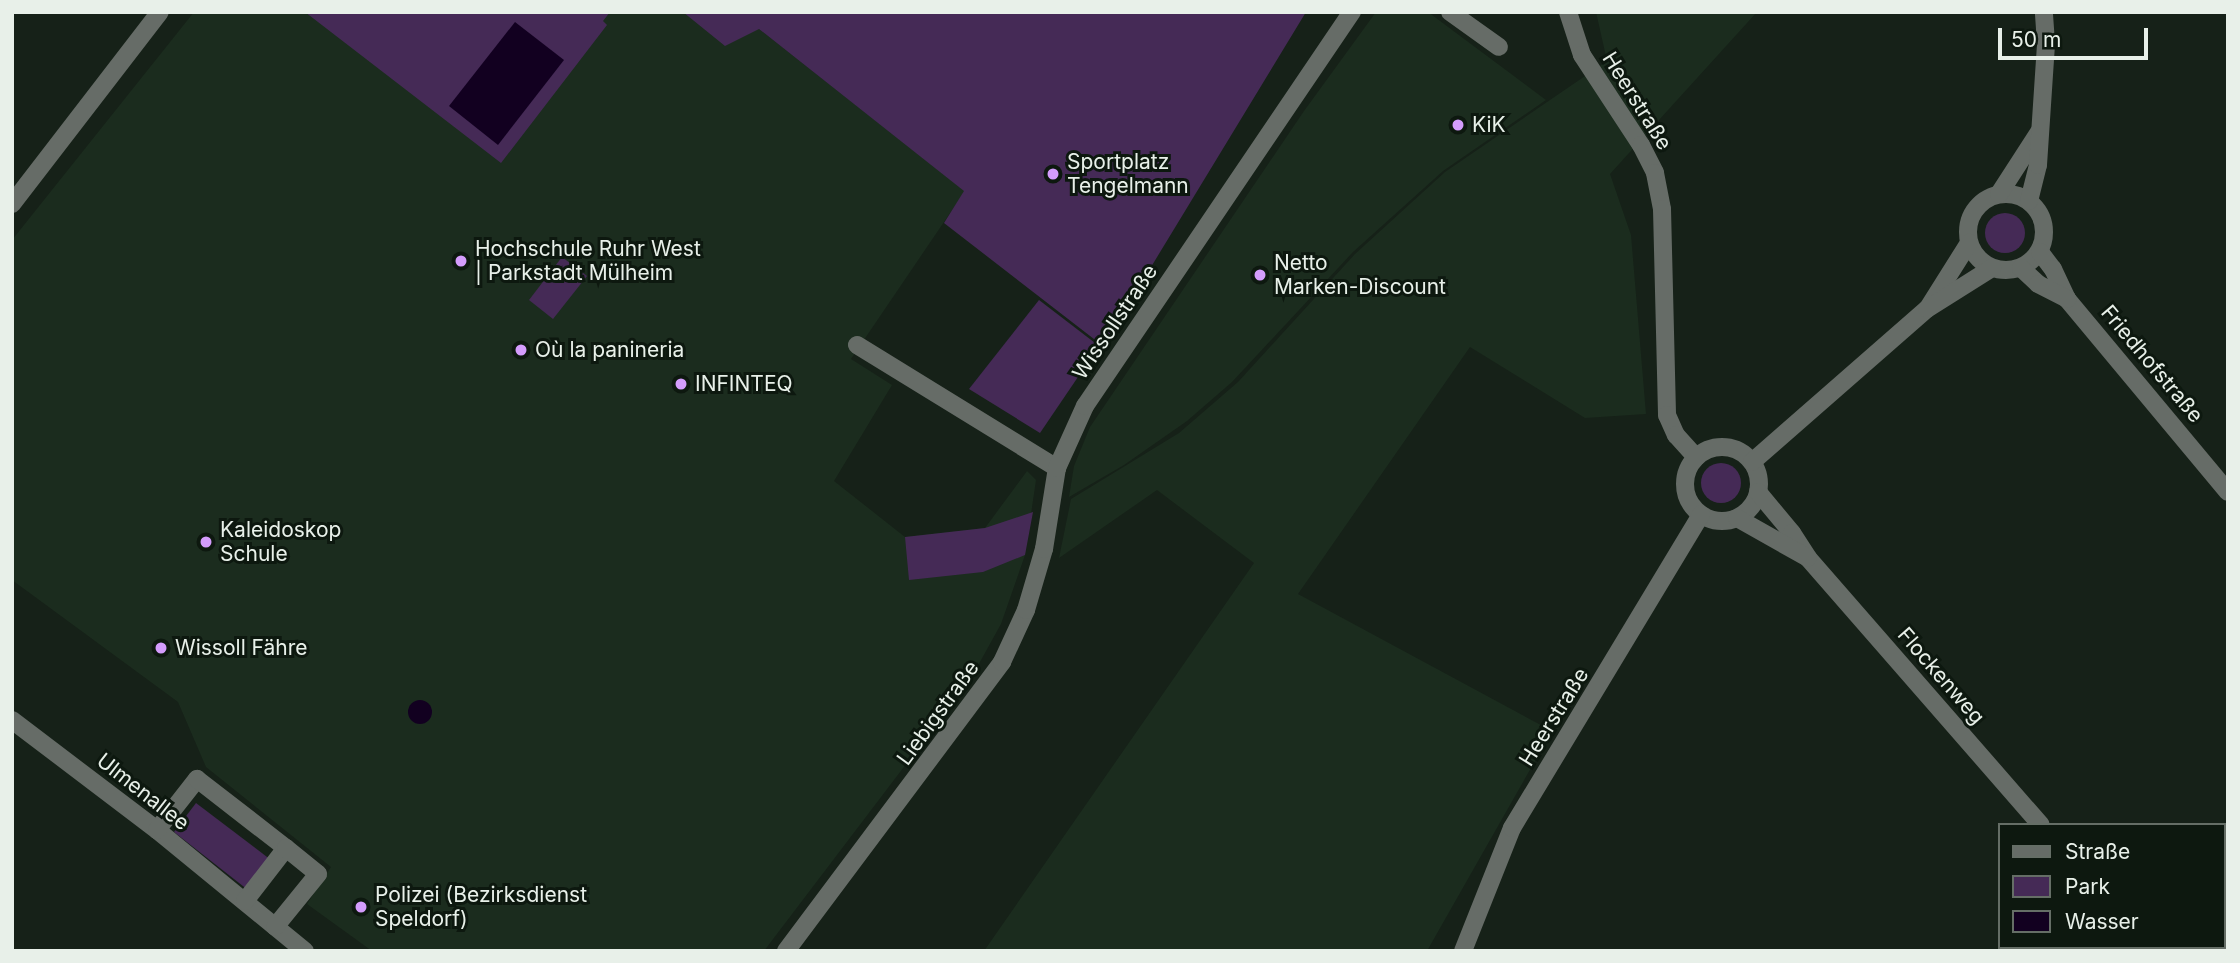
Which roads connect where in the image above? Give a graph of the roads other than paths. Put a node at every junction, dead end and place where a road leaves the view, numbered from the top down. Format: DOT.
graph roads {
  1 [pos="1352,12"];
  2 [pos="1450,12"];
  3 [pos="1568,12"];
  4 [pos="2044,12"];
  5 [pos="157,14"];
  6 [pos="1499,47"];
  7 [pos="2039,132"];
  8 [pos="1999,194"];
  9 [pos="2029,201"];
  10 [pos="12,204"];
  11 [pos="1969,243"];
  12 [pos="2040,252"];
  13 [pos="1992,268"];
  14 [pos="2021,268"];
  15 [pos="2067,299"];
  16 [pos="1927,309"];
  17 [pos="857,345"];
  18 [pos="1696,457"];
  19 [pos="1752,462"];
  20 [pos="1057,468"];
  21 [pos="1758,492"];
  22 [pos="2228,492"];
  23 [pos="1701,515"];
  24 [pos="1737,518"];
  25 [pos="1808,558"];
  26 [pos="12,720"];
  27 [pos="2039,823"];
  28 [pos="157,830"];
  29 [pos="286,848"];
  30 [pos="245,901"];
  31 [pos="275,927"];
  32 [pos="305,951"];
  33 [pos="786,951"];
  34 [pos="1463,951"];
  1 -- 20 [label="street, Wissollstraße"];
  2 -- 6 [label="street"];
  3 -- 18 [label="street, Heerstraße"];
  4 -- 7 [label="street"];
  5 -- 10 [label="street"];
  7 -- 8 [label="street"];
  7 -- 9 [label="street"];
  8 -- 9 [label="street"];
  8 -- 11 [label="street"];
  9 -- 12 [label="street"];
  11 -- 13 [label="street"];
  11 -- 16 [label="street"];
  12 -- 14 [label="street"];
  12 -- 15 [label="street, Friedhofstraße"];
  13 -- 14 [label="street"];
  13 -- 16 [label="street"];
  14 -- 15 [label="street, Friedhofstraße"];
  15 -- 22 [label="street, Friedhofstraße"];
  16 -- 19 [label="street"];
  17 -- 20 [label="street"];
  18 -- 19 [label="street"];
  18 -- 23 [label="street"];
  19 -- 21 [label="street"];
  20 -- 33 [label="street, Liebigstraße"];
  21 -- 24 [label="street"];
  21 -- 25 [label="street, Flockenweg"];
  23 -- 24 [label="street"];
  23 -- 34 [label="street, Heerstraße"];
  24 -- 25 [label="street, Flockenweg"];
  25 -- 27 [label="street, Flockenweg"];
  26 -- 28 [label="street, Ulmenallee"];
  28 -- 29 [label="street, Ulmenallee"];
  28 -- 30 [label="street, Ulmenallee"];
  29 -- 30 [label="street"];
  29 -- 31 [label="street, Ulmenallee"];
  30 -- 31 [label="street, Ulmenallee"];
  31 -- 32 [label="street, Ulmenallee"];
}
